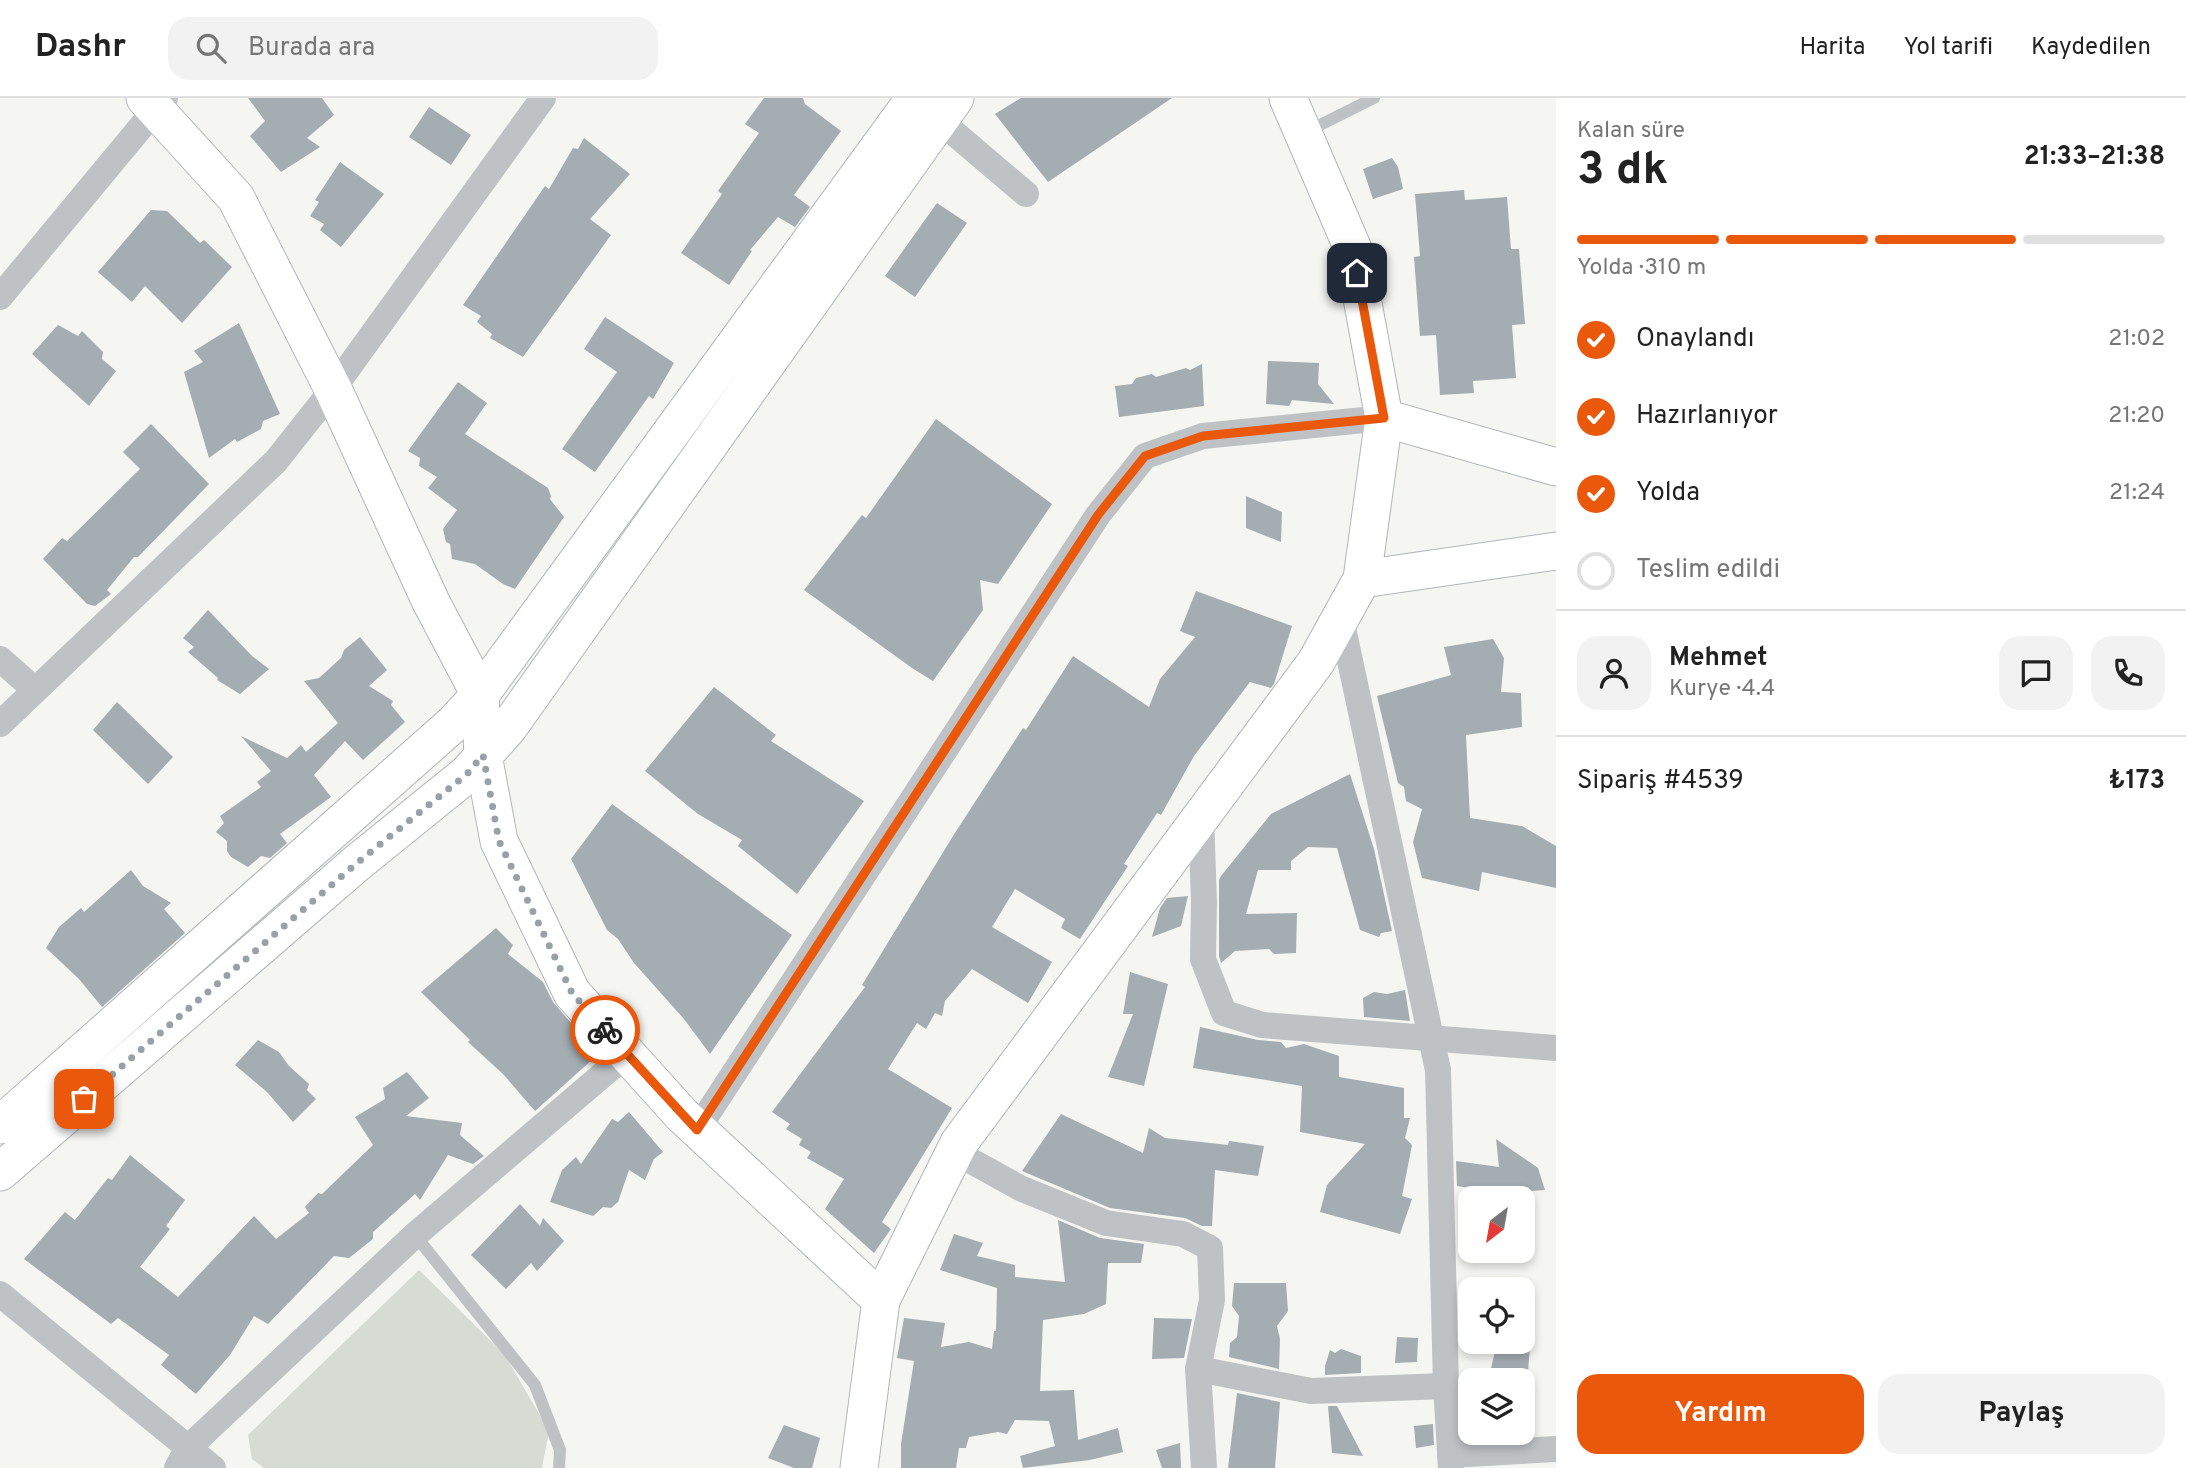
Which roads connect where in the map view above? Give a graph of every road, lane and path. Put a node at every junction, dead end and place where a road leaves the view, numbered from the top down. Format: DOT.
graph roads {
  1 [pos="543,98"];
  2 [pos="1288,98"];
  3 [pos="1374,98"];
  4 [pos="156,102"];
  5 [pos="925,103"];
  6 [pos="1303,133"];
  7 [pos="1027,194"];
  8 [pos="0,297"];
  9 [pos="332,388"];
  10 [pos="1384,418"];
  11 [pos="1556,467"];
  12 [pos="1556,551"];
  13 [pos="1362,579"];
  14 [pos="1341,619"];
  15 [pos="0,659"];
  16 [pos="35,690"];
  17 [pos="480,695"];
  18 [pos="0,724"];
  19 [pos="483,755"];
  20 [pos="1201,817"];
  21 [pos="1433,1040"];
  22 [pos="1556,1048"];
  23 [pos="627,1054"];
  24 [pos="0,1125"];
  25 [pos="697,1130"];
  26 [pos="955,1152"];
  27 [pos="0,1172"];
  28 [pos="415,1235"];
  29 [pos="0,1294"];
  30 [pos="881,1300"];
  31 [pos="1198,1369"];
  32 [pos="1446,1387"];
  33 [pos="1556,1449"];
  34 [pos="183,1458"];
  35 [pos="1450,1461"];
  36 [pos="213,1468"];
  37 [pos="559,1468"];
  38 [pos="859,1468"];
  39 [pos="1204,1468"];
  1 -- 9 [label="street"];
  2 -- 6 [label="street"];
  3 -- 6 [label="lane"];
  4 -- 8 [label="street"];
  4 -- 9 [label="street"];
  5 -- 7 [label="street"];
  5 -- 17 [label="street"];
  5 -- 19 [label="street"];
  6 -- 10 [label="street"];
  9 -- 16 [label="street"];
  9 -- 17 [label="street"];
  10 -- 11 [label="street"];
  10 -- 13 [label="street"];
  10 -- 25 [label="street"];
  12 -- 13 [label="street"];
  13 -- 14 [label="street"];
  14 -- 20 [label="street"];
  14 -- 21 [label="street"];
  15 -- 16 [label="street"];
  16 -- 18 [label="street"];
  17 -- 19 [label="street"];
  17 -- 24 [label="street"];
  19 -- 23 [label="street"];
  19 -- 27 [label="street"];
  20 -- 21 [label="street"];
  20 -- 26 [label="street"];
  21 -- 22 [label="street"];
  21 -- 32 [label="street"];
  23 -- 25 [label="street"];
  23 -- 28 [label="street"];
  25 -- 30 [label="street"];
  26 -- 30 [label="street"];
  26 -- 31 [label="street"];
  28 -- 34 [label="street"];
  28 -- 37 [label="lane"];
  29 -- 34 [label="street"];
  30 -- 38 [label="street"];
  31 -- 32 [label="street"];
  31 -- 39 [label="street"];
  32 -- 35 [label="street"];
  33 -- 35 [label="street"];
  34 -- 36 [label="street"];
}
